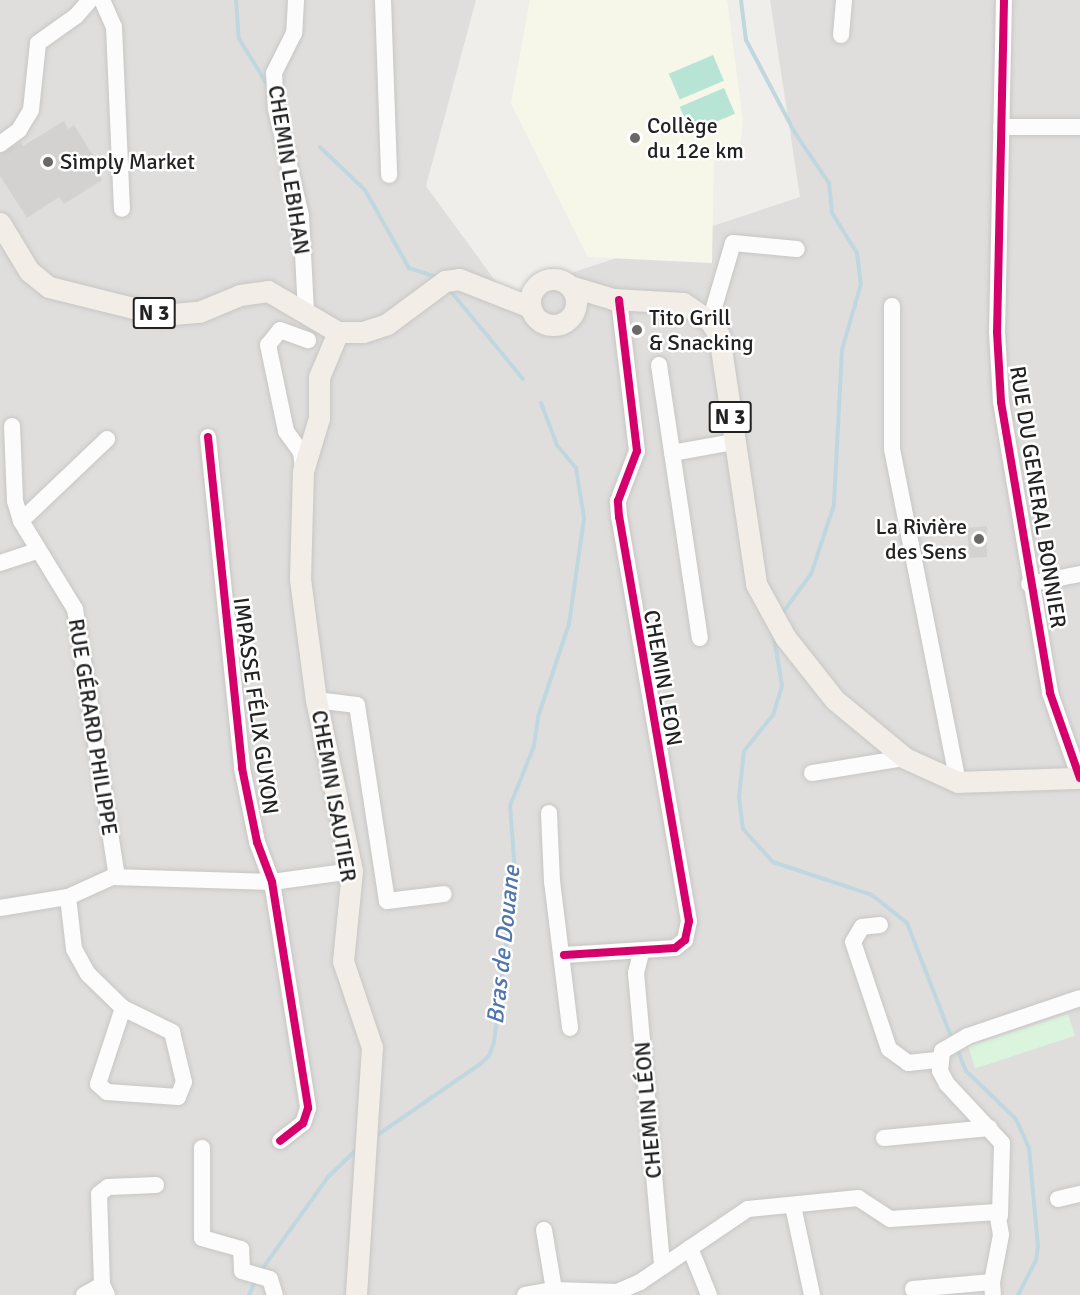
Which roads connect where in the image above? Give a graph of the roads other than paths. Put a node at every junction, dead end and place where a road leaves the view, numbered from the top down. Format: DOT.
graph roads {
  1 [pos="90,0"];
  2 [pos="102,0"];
  3 [pos="296,0"];
  4 [pos="383,0"];
  5 [pos="844,0"];
  6 [pos="1004,0"];
  7 [pos="842,35"];
  8 [pos="1001,127"];
  9 [pos="1080,127"];
  10 [pos="0,144"];
  11 [pos="389,175"];
  12 [pos="122,209"];
  13 [pos="0,223"];
  14 [pos="797,249"];
  15 [pos="570,286"];
  16 [pos="531,299"];
  17 [pos="616,300"];
  18 [pos="892,306"];
  19 [pos="306,310"];
  20 [pos="574,313"];
  21 [pos="710,321"];
  22 [pos="338,332"];
  23 [pos="308,340"];
  24 [pos="659,365"];
  25 [pos="12,426"];
  26 [pos="208,437"];
  27 [pos="107,440"];
  28 [pos="734,442"];
  29 [pos="672,453"];
  30 [pos="303,471"];
  31 [pos="21,521"];
  32 [pos="37,551"];
  33 [pos="0,563"];
  34 [pos="1080,574"];
  35 [pos="1029,584"];
  36 [pos="700,638"];
  37 [pos="316,700"];
  38 [pos="905,758"];
  39 [pos="812,773"];
  40 [pos="1080,778"];
  41 [pos="958,782"];
  42 [pos="549,813"];
  43 [pos="352,871"];
  44 [pos="117,877"];
  45 [pos="272,882"];
  46 [pos="444,894"];
  47 [pos="68,897"];
  48 [pos="0,908"];
  49 [pos="880,925"];
  50 [pos="641,952"];
  51 [pos="564,955"];
  52 [pos="1080,998"];
  53 [pos="123,1008"];
  54 [pos="570,1029"];
  55 [pos="939,1060"];
  56 [pos="990,1128"];
  57 [pos="884,1138"];
  58 [pos="280,1141"];
  59 [pos="202,1148"];
  60 [pos="156,1185"];
  61 [pos="1080,1194"];
  62 [pos="1058,1200"];
  63 [pos="793,1206"];
  64 [pos="1000,1216"];
  65 [pos="544,1230"];
  66 [pos="690,1248"];
  67 [pos="662,1267"];
  68 [pos="913,1288"];
  69 [pos="993,1288"];
  70 [pos="105,1290"];
  71 [pos="554,1290"];
  72 [pos="84,1295"];
  73 [pos="274,1295"];
  74 [pos="356,1295"];
  75 [pos="525,1295"];
  76 [pos="709,1295"];
  77 [pos="812,1295"];
  1 -- 10 [label="street"];
  2 -- 12 [label="street"];
  3 -- 19 [label="street, CHEMIN LEBIHAN"];
  4 -- 11 [label="street"];
  5 -- 7 [label="street"];
  6 -- 8 [label="street, RUE DU GENERAL BONNIER"];
  8 -- 9 [label="street"];
  8 -- 35 [label="street, RUE DU GENERAL BONNIER"];
  13 -- 19 [label="main road, N 3"];
  14 -- 21 [label="street"];
  15 -- 16 [label="main road"];
  15 -- 17 [label="main road"];
  15 -- 20 [label="main road"];
  16 -- 20 [label="main road"];
  16 -- 22 [label="main road"];
  17 -- 20 [label="main road"];
  17 -- 21 [label="main road"];
  17 -- 50 [label="street, CHEMIN LEON"];
  18 -- 41 [label="street"];
  19 -- 22 [label="main road, N 3"];
  21 -- 28 [label="main road, N 3"];
  22 -- 30 [label="main road, CHEMIN ISAUTIER"];
  23 -- 30 [label="street, CHEMIN ISAUTIER"];
  24 -- 29 [label="street"];
  25 -- 31 [label="street, RUE GÉRARD PHILIPPE"];
  26 -- 45 [label="street, IMPASSE FÉLIX GUYON"];
  27 -- 31 [label="street"];
  28 -- 29 [label="street"];
  28 -- 38 [label="main road, N 3"];
  29 -- 36 [label="street"];
  30 -- 37 [label="main road, CHEMIN ISAUTIER"];
  31 -- 32 [label="street, RUE GÉRARD PHILIPPE"];
  32 -- 33 [label="street"];
  32 -- 44 [label="street, RUE GÉRARD PHILIPPE"];
  34 -- 35 [label="street"];
  35 -- 40 [label="street, RUE DU GENERAL BONNIER"];
  37 -- 43 [label="main road, CHEMIN ISAUTIER"];
  37 -- 46 [label="street"];
  38 -- 39 [label="street"];
  38 -- 41 [label="main road, N 3"];
  40 -- 41 [label="main road, N 3"];
  42 -- 51 [label="street"];
  43 -- 45 [label="street"];
  43 -- 74 [label="main road, CHEMIN ISAUTIER"];
  44 -- 45 [label="street"];
  44 -- 47 [label="street"];
  45 -- 58 [label="street, IMPASSE FÉLIX GUYON"];
  47 -- 48 [label="street"];
  47 -- 53 [label="street"];
  49 -- 55 [label="street"];
  50 -- 51 [label="street, CHEMIN LEON"];
  50 -- 67 [label="street, CHEMIN LÉON"];
  51 -- 54 [label="street"];
  52 -- 55 [label="street"];
  53 -- 53 [label="street"];
  55 -- 56 [label="street"];
  56 -- 57 [label="street"];
  56 -- 64 [label="street"];
  59 -- 73 [label="street"];
  60 -- 70 [label="street"];
  61 -- 62 [label="street"];
  63 -- 64 [label="street"];
  63 -- 66 [label="street"];
  63 -- 77 [label="street"];
  64 -- 69 [label="street"];
  65 -- 71 [label="street"];
  66 -- 67 [label="street"];
  66 -- 76 [label="street"];
  67 -- 71 [label="street"];
  68 -- 69 [label="street"];
  70 -- 72 [label="street"];
  71 -- 75 [label="street"];
}
